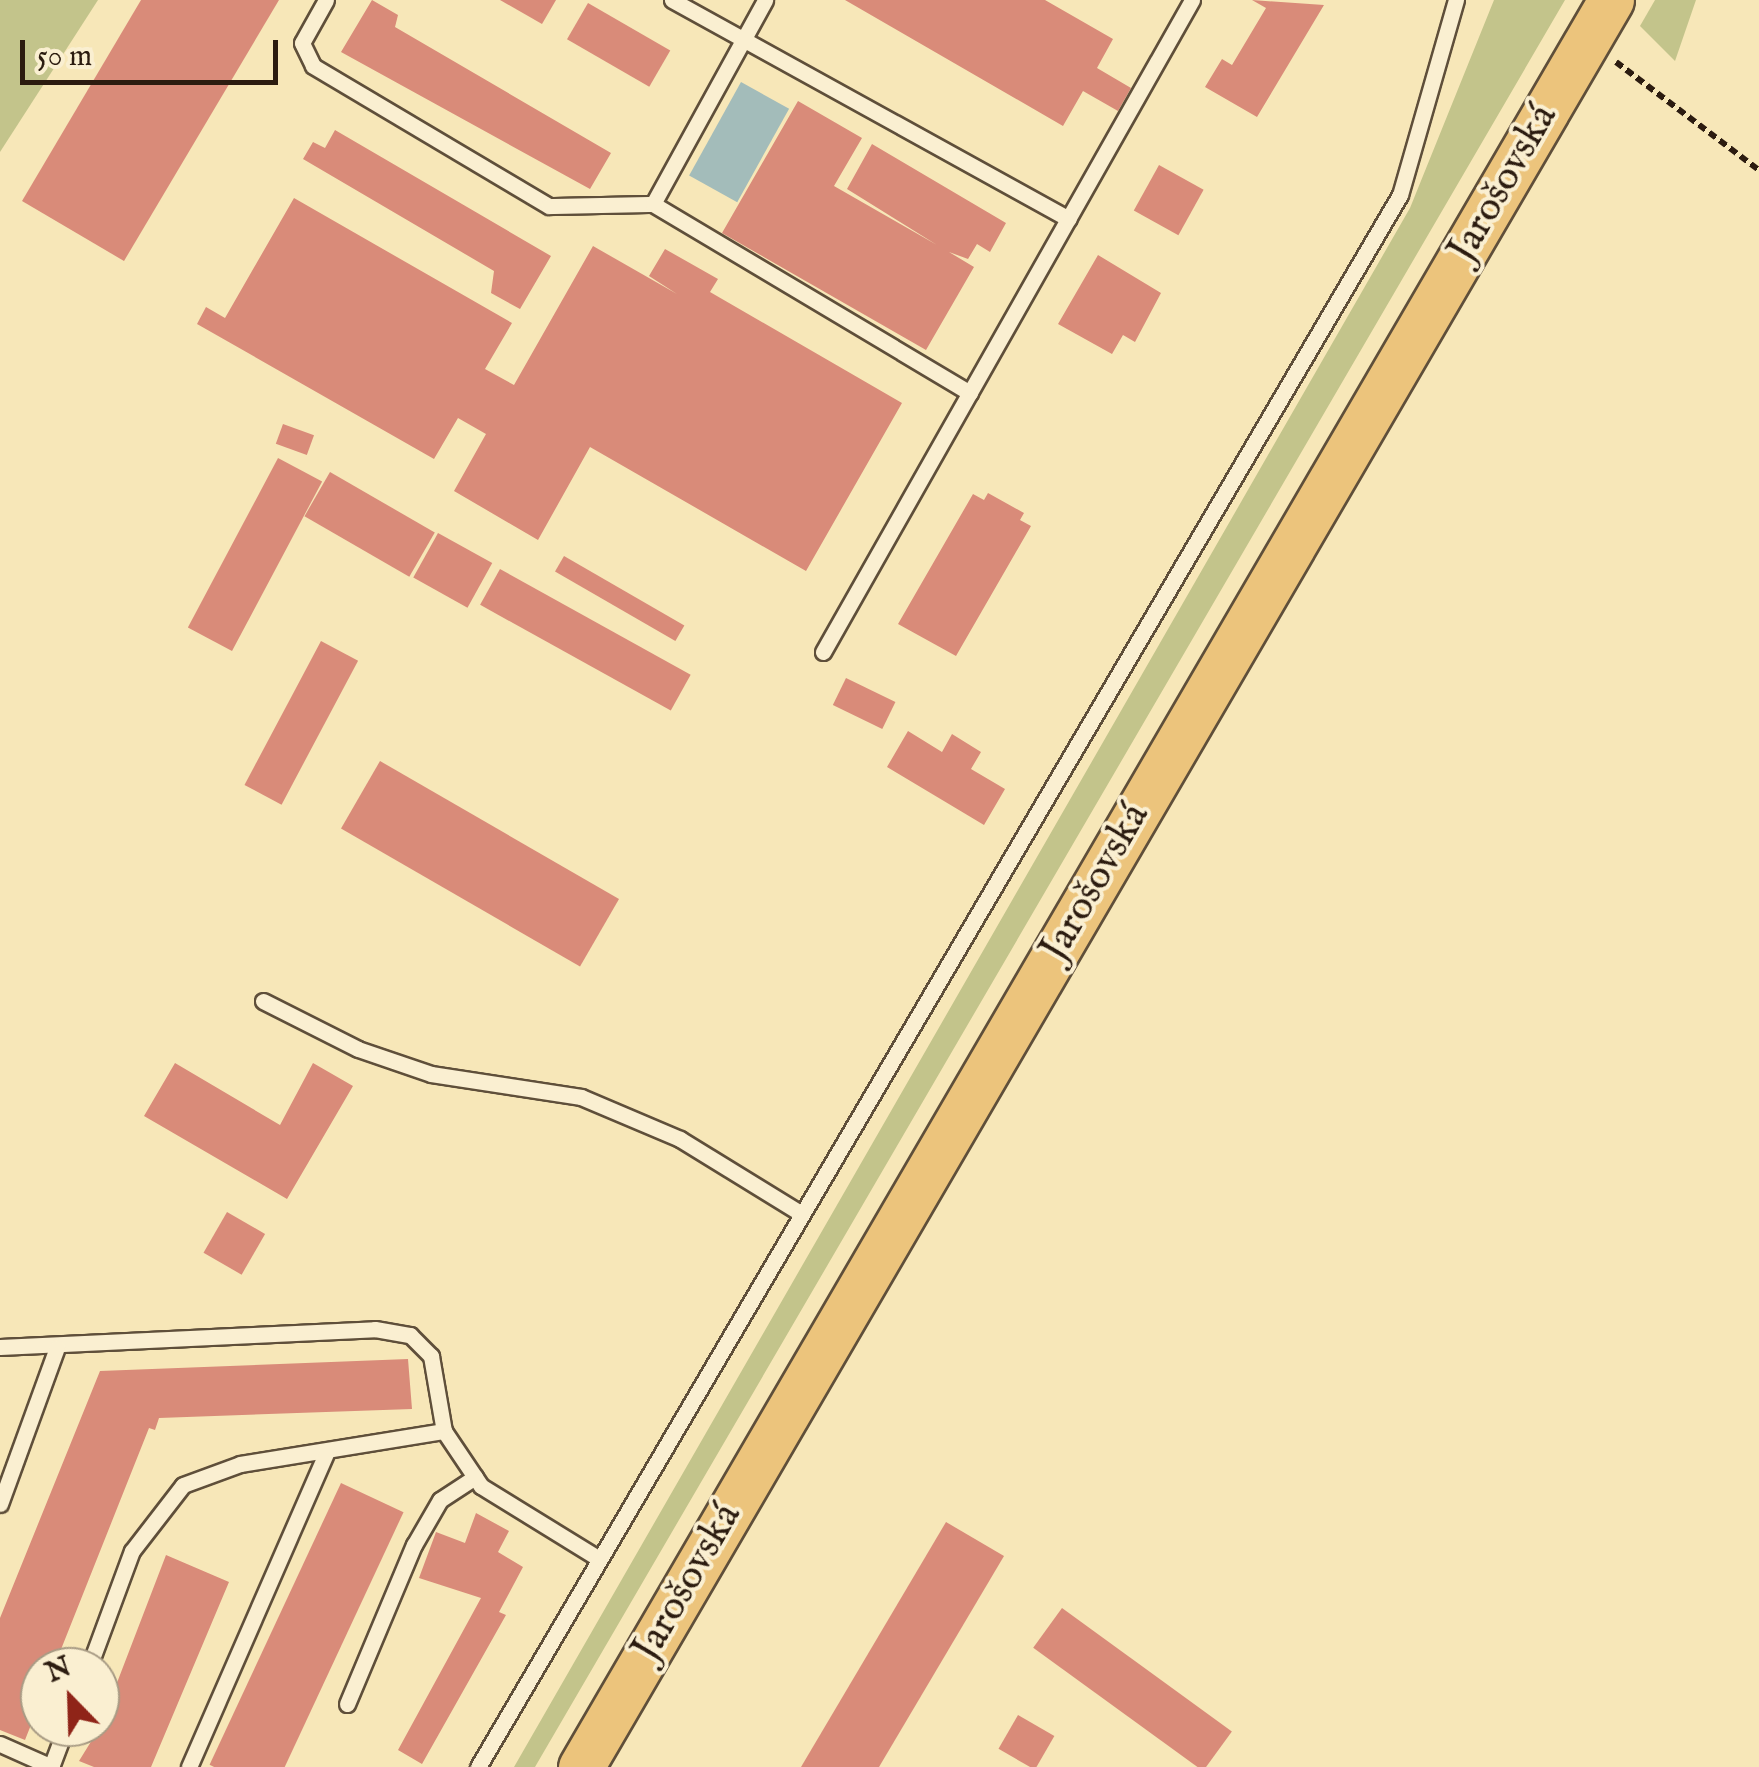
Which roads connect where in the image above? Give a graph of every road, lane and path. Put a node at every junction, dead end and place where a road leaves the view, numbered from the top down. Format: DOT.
graph roads {
  1 [pos="326,0"];
  2 [pos="672,0"];
  3 [pos="765,0"];
  4 [pos="1192,0"];
  5 [pos="1456,0"];
  6 [pos="1611,0"];
  7 [pos="744,38"];
  8 [pos="1587,40"];
  9 [pos="1759,170"];
  10 [pos="653,204"];
  11 [pos="1068,219"];
  12 [pos="970,393"];
  13 [pos="824,652"];
  14 [pos="263,1001"];
  15 [pos="802,1214"];
  16 [pos="0,1347"];
  17 [pos="57,1347"];
  18 [pos="444,1432"];
  19 [pos="327,1450"];
  20 [pos="475,1477"];
  21 [pos="0,1504"];
  22 [pos="600,1560"];
  23 [pos="96,1647"];
  24 [pos="347,1704"];
  25 [pos="0,1744"];
  26 [pos="52,1767"];
  27 [pos="189,1767"];
  28 [pos="478,1767"];
  29 [pos="581,1767"];
  1 -- 10 [label="lane"];
  2 -- 7 [label="lane"];
  3 -- 7 [label="lane"];
  4 -- 11 [label="lane"];
  5 -- 15 [label="lane"];
  6 -- 8 [label="main road, Jarošovská"];
  7 -- 10 [label="lane"];
  7 -- 11 [label="lane"];
  8 -- 9 [label="path"];
  8 -- 29 [label="main road, Jarošovská"];
  10 -- 12 [label="lane"];
  11 -- 12 [label="lane"];
  12 -- 13 [label="lane"];
  14 -- 15 [label="lane"];
  15 -- 22 [label="lane"];
  16 -- 17 [label="lane"];
  17 -- 18 [label="lane"];
  17 -- 21 [label="lane"];
  18 -- 19 [label="lane"];
  18 -- 20 [label="lane"];
  19 -- 23 [label="lane"];
  19 -- 27 [label="lane"];
  20 -- 22 [label="lane"];
  20 -- 24 [label="lane"];
  22 -- 28 [label="lane"];
  25 -- 26 [label="lane"];
}
